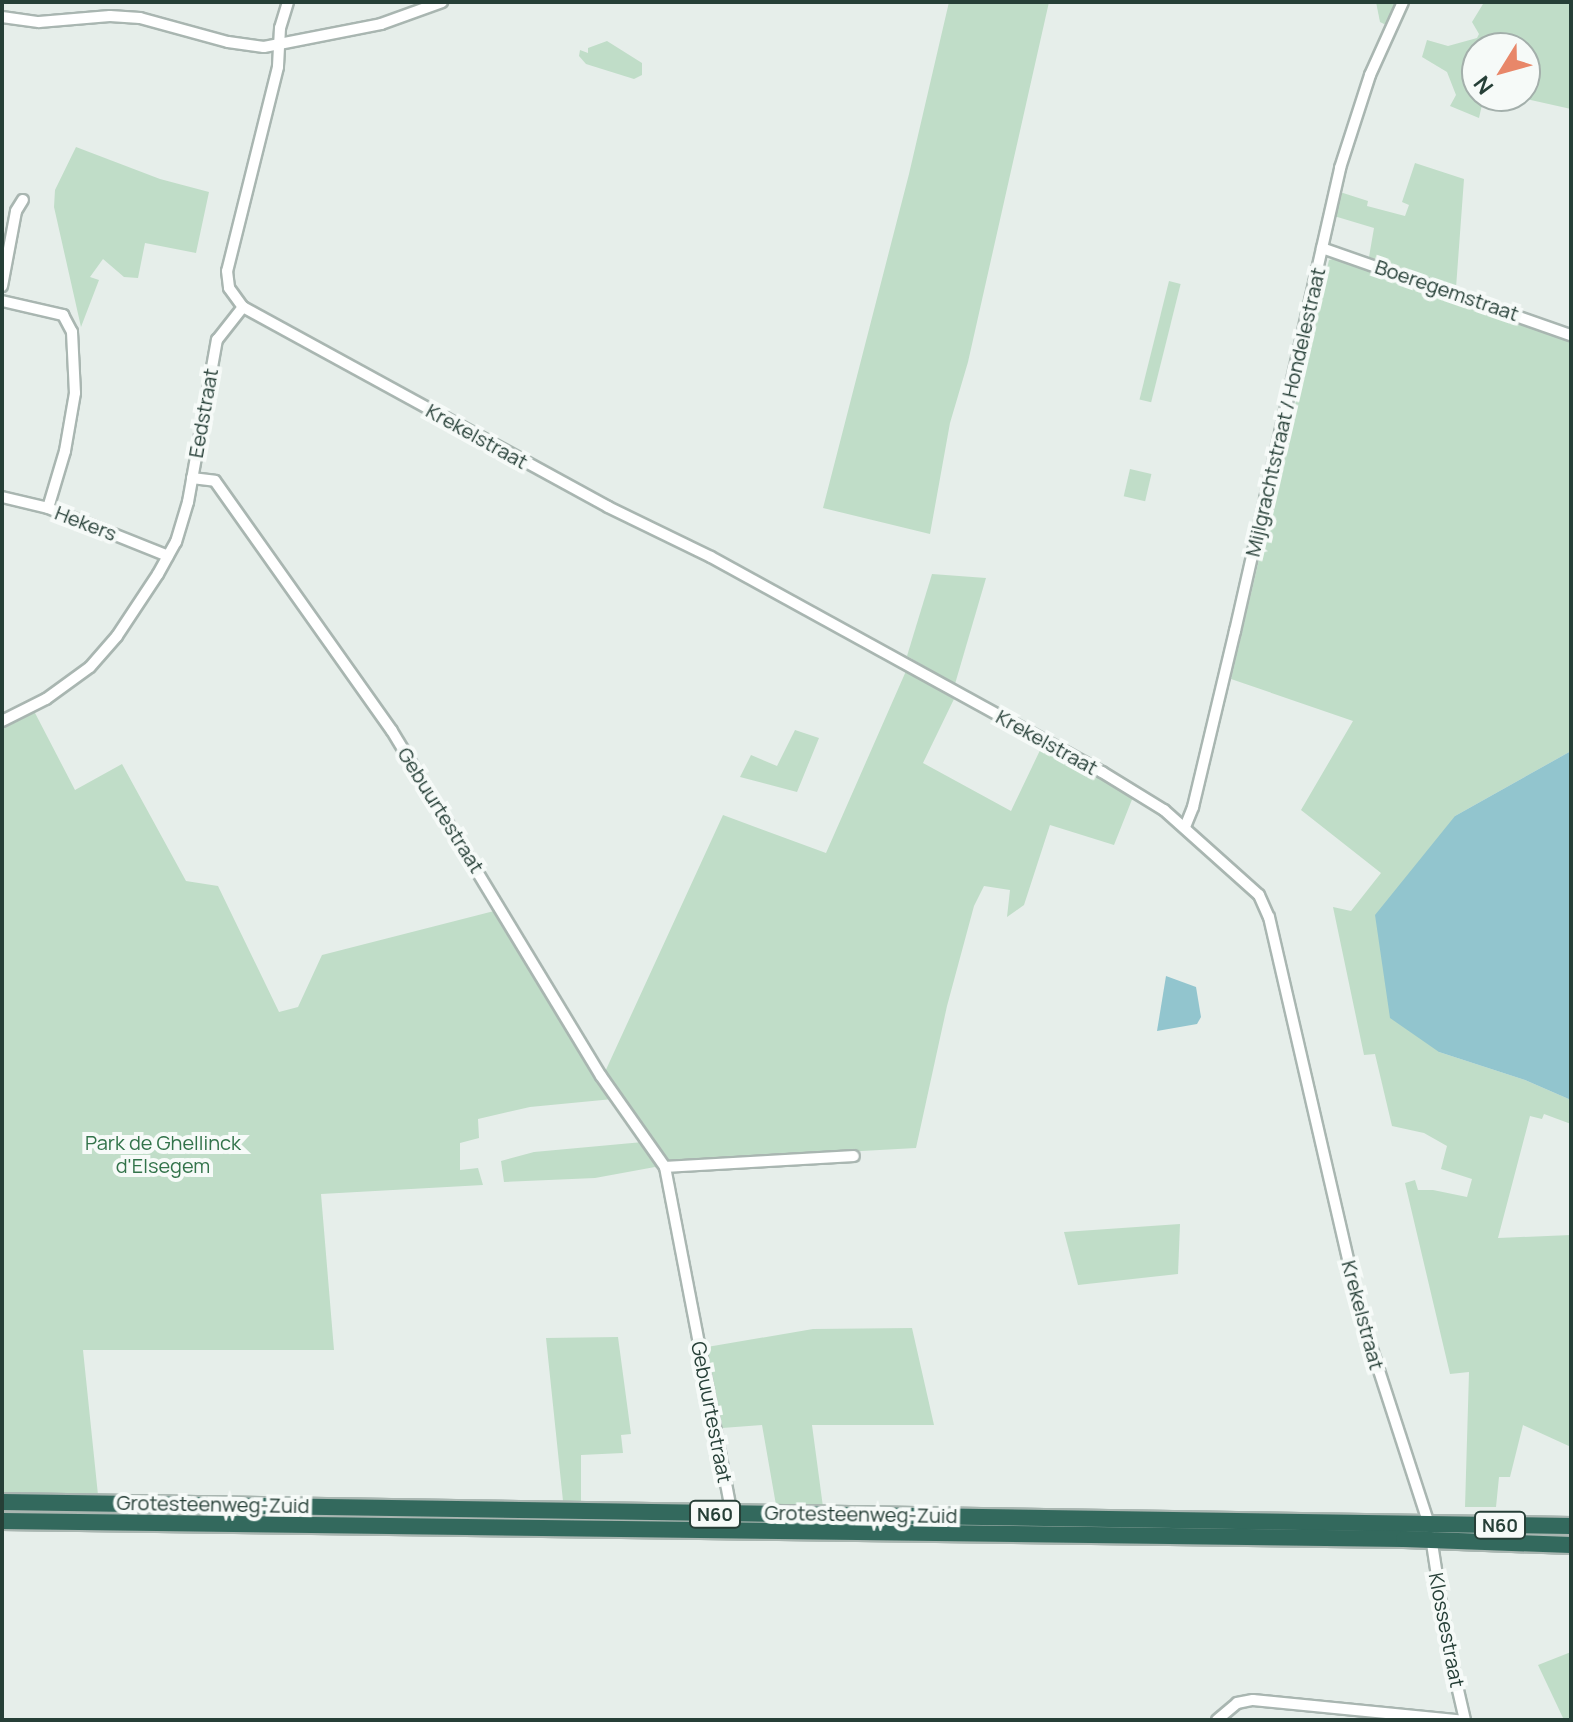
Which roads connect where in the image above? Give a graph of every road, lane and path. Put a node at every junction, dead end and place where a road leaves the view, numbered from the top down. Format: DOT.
graph roads {
  1 [pos="288,2"];
  2 [pos="442,2"];
  3 [pos="1403,2"];
  4 [pos="2,17"];
  5 [pos="278,46"];
  6 [pos="23,200"];
  7 [pos="1322,248"];
  8 [pos="2,286"];
  9 [pos="2,301"];
  10 [pos="243,307"];
  11 [pos="1571,335"];
  12 [pos="192,478"];
  13 [pos="2,497"];
  14 [pos="48,508"];
  15 [pos="168,556"];
  16 [pos="2,721"];
  17 [pos="1185,827"];
  18 [pos="854,1156"];
  19 [pos="665,1167"];
  20 [pos="2,1502"];
  21 [pos="732,1514"];
  22 [pos="2,1521"];
  23 [pos="1571,1526"];
  24 [pos="1430,1532"];
  25 [pos="1571,1545"];
  26 [pos="1217,1720"];
  27 [pos="1458,1720"];
  28 [pos="1465,1720"];
  1 -- 5 [label="street"];
  2 -- 5 [label="street"];
  3 -- 7 [label="street, Mijlgrachtstraat / Hondelestraat"];
  4 -- 5 [label="street"];
  5 -- 10 [label="street"];
  6 -- 8 [label="street"];
  7 -- 11 [label="street, Boeregemstraat"];
  7 -- 17 [label="street, Mijlgrachtstraat / Hondelestraat"];
  9 -- 14 [label="street"];
  10 -- 12 [label="street, Eedstraat"];
  10 -- 17 [label="street, Krekelstraat"];
  12 -- 15 [label="street, Eedstraat"];
  12 -- 19 [label="street, Gebuurtestraat"];
  13 -- 14 [label="street, Hekers"];
  14 -- 15 [label="street, Hekers"];
  15 -- 16 [label="street, Eedstraat"];
  17 -- 24 [label="street, Krekelstraat"];
  18 -- 19 [label="street"];
  19 -- 21 [label="street, Gebuurtestraat"];
  20 -- 21 [label="highway, Grotesteenweg-Zuid / N60"];
  21 -- 24 [label="highway, Grotesteenweg-Zuid / N60"];
  22 -- 24 [label="highway, Grotesteenweg-Zuid / N60"];
  23 -- 24 [label="highway, N60"];
  24 -- 25 [label="highway, N60"];
  24 -- 28 [label="street, Klossestraat"];
  26 -- 27 [label="street"];
}
